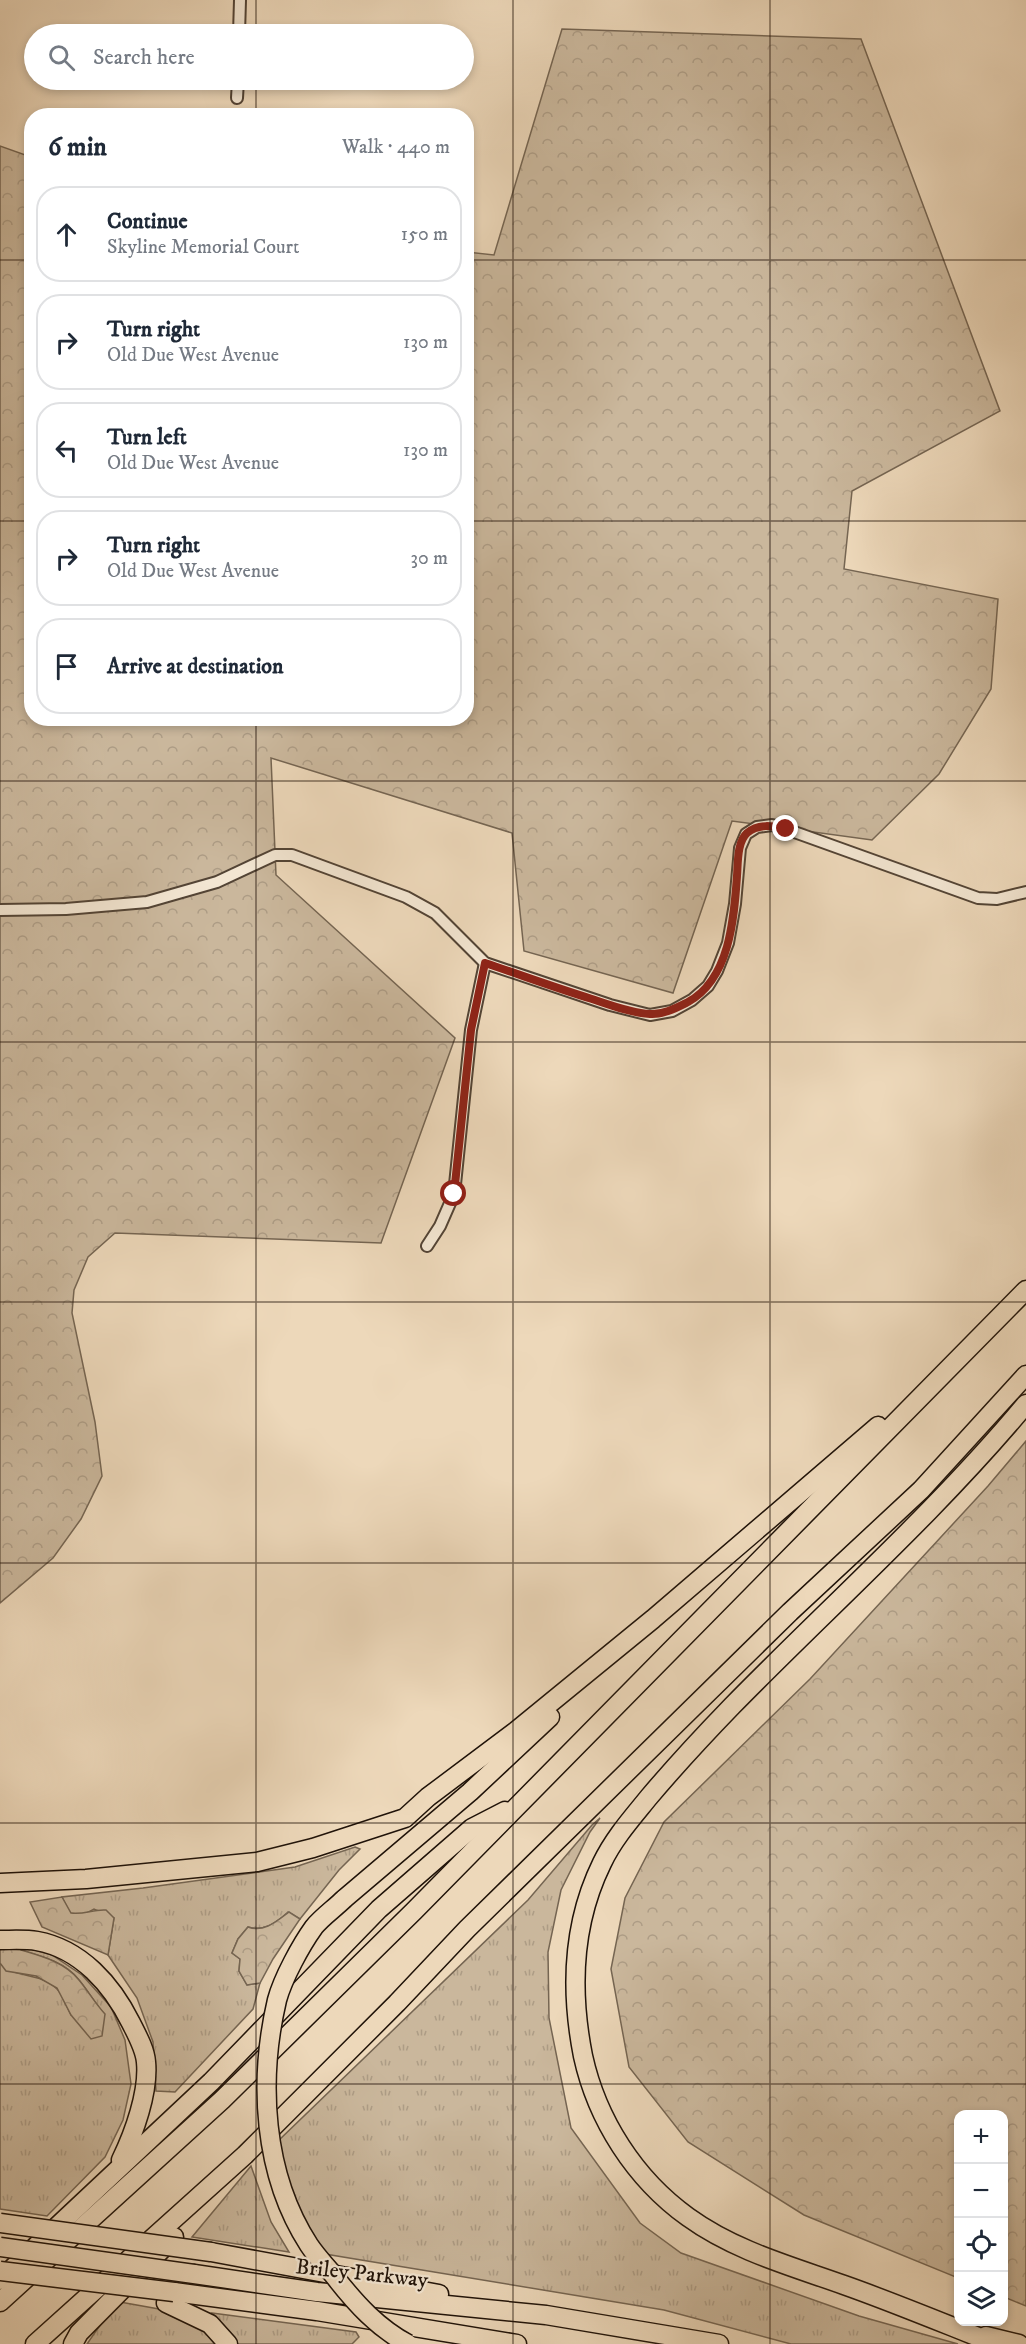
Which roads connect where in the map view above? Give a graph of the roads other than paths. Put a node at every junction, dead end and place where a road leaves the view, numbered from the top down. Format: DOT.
graph roads {
  1 [pos="240,0"];
  2 [pos="239,24"];
  3 [pos="237,90"];
  4 [pos="237,98"];
  5 [pos="1026,892"];
  6 [pos="0,910"];
  7 [pos="485,963"];
  8 [pos="428,1246"];
  9 [pos="1026,1290"];
  10 [pos="978,1341"];
  11 [pos="1026,1375"];
  12 [pos="1026,1404"];
  13 [pos="653,1618"];
  14 [pos="517,1805"];
  15 [pos="86,1879"];
  16 [pos="0,1884"];
  17 [pos="0,1895"];
  18 [pos="0,1940"];
  19 [pos="245,2155"];
  20 [pos="94,2191"];
  21 [pos="0,2223"];
  22 [pos="0,2247"];
  23 [pos="0,2271"];
  24 [pos="0,2280"];
  25 [pos="170,2298"];
  26 [pos="0,2302"];
  27 [pos="105,2306"];
  28 [pos="546,2315"];
  29 [pos="958,2329"];
  30 [pos="35,2344"];
  31 [pos="62,2344"];
  32 [pos="73,2344"];
  33 [pos="228,2344"];
  34 [pos="408,2344"];
  35 [pos="441,2344"];
  36 [pos="500,2344"];
  37 [pos="517,2344"];
  38 [pos="719,2344"];
  39 [pos="996,2344"];
  40 [pos="1018,2344"];
  1 -- 2 [label="street"];
  3 -- 4 [label="street"];
  5 -- 7 [label="street"];
  6 -- 7 [label="street"];
  7 -- 8 [label="street"];
  9 -- 10 [label="highway"];
  10 -- 13 [label="highway"];
  10 -- 14 [label="highway"];
  11 -- 19 [label="highway"];
  12 -- 29 [label="highway"];
  13 -- 15 [label="highway"];
  13 -- 34 [label="highway, bridge"];
  14 -- 20 [label="highway"];
  14 -- 26 [label="highway"];
  15 -- 16 [label="highway"];
  15 -- 17 [label="highway"];
  18 -- 20 [label="highway"];
  19 -- 27 [label="highway"];
  19 -- 30 [label="highway"];
  20 -- 24 [label="highway"];
  21 -- 28 [label="highway, bridge"];
  22 -- 28 [label="highway, Briley Parkway, bridge"];
  23 -- 25 [label="highway, bridge"];
  25 -- 33 [label="highway"];
  25 -- 37 [label="highway, Briley Parkway"];
  27 -- 31 [label="highway"];
  27 -- 32 [label="highway"];
  28 -- 38 [label="highway, Briley Parkway"];
  29 -- 39 [label="highway"];
  29 -- 40 [label="highway"];
  35 -- 36 [label="highway"];
}
